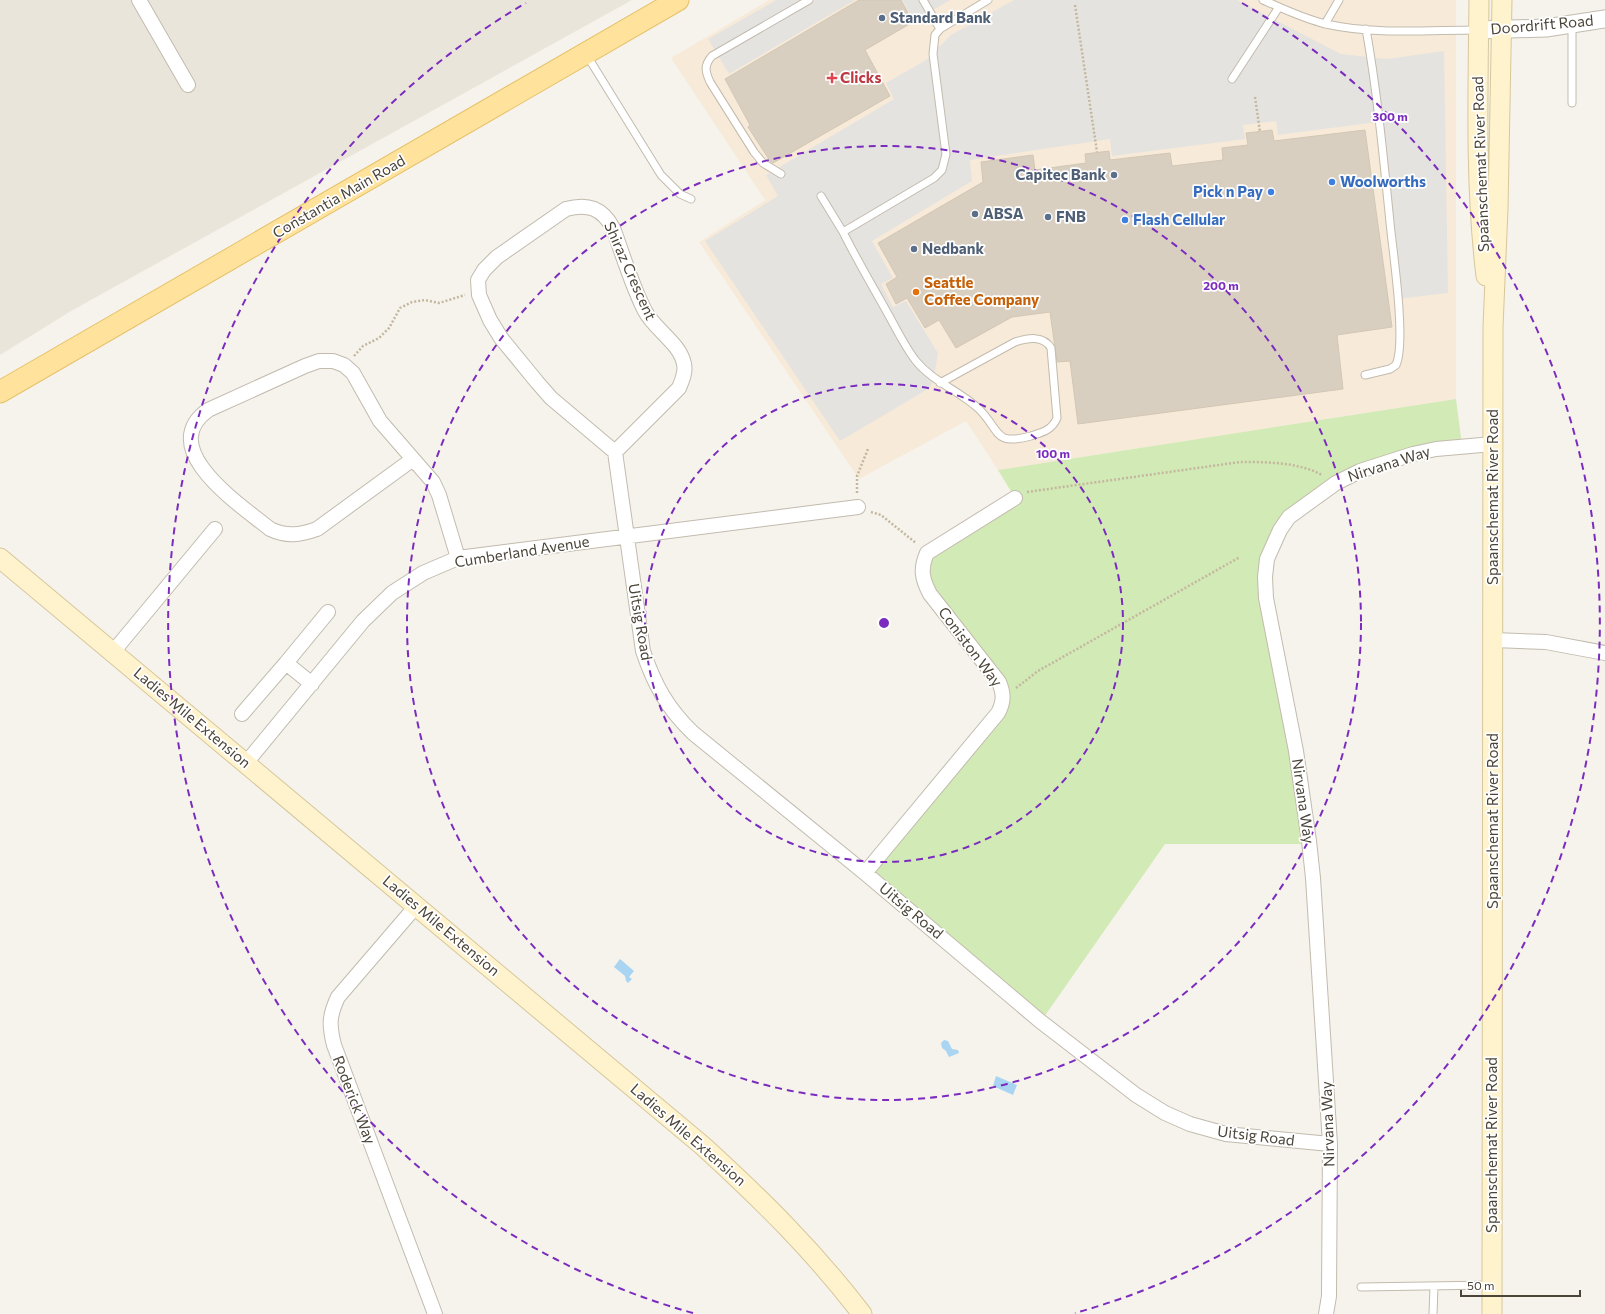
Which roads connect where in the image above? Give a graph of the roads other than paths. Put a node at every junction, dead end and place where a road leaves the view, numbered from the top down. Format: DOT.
graph roads {
  1 [pos="139,0"];
  2 [pos="678,0"];
  3 [pos="809,0"];
  4 [pos="923,0"];
  5 [pos="988,0"];
  6 [pos="1263,0"];
  7 [pos="1339,0"];
  8 [pos="1478,0"];
  9 [pos="1502,0"];
  10 [pos="1279,7"];
  11 [pos="1605,19"];
  12 [pos="1325,24"];
  13 [pos="1572,25"];
  14 [pos="940,29"];
  15 [pos="1366,29"];
  16 [pos="1478,30"];
  17 [pos="1501,30"];
  18 [pos="585,54"];
  19 [pos="1232,79"];
  20 [pos="188,86"];
  21 [pos="1572,104"];
  22 [pos="781,174"];
  23 [pos="821,196"];
  24 [pos="691,199"];
  25 [pos="843,232"];
  26 [pos="1493,327"];
  27 [pos="1365,375"];
  28 [pos="940,383"];
  29 [pos="0,392"];
  30 [pos="1493,444"];
  31 [pos="615,452"];
  32 [pos="413,459"];
  33 [pos="1015,498"];
  34 [pos="858,507"];
  35 [pos="215,529"];
  36 [pos="626,537"];
  37 [pos="0,558"];
  38 [pos="458,558"];
  39 [pos="328,612"];
  40 [pos="1493,640"];
  41 [pos="113,652"];
  42 [pos="1605,653"];
  43 [pos="286,663"];
  44 [pos="312,684"];
  45 [pos="242,714"];
  46 [pos="246,763"];
  47 [pos="865,873"];
  48 [pos="417,905"];
  49 [pos="1330,1144"];
  50 [pos="1492,1285"];
  51 [pos="1361,1287"];
  52 [pos="1434,1287"];
  53 [pos="435,1314"];
  54 [pos="862,1314"];
  55 [pos="1326,1314"];
  56 [pos="1433,1314"];
  57 [pos="1492,1314"];
  1 -- 20 [label="street"];
  2 -- 18 [label="main road, Constantia Main Road"];
  3 -- 22 [label="lane"];
  4 -- 14 [label="lane"];
  5 -- 14 [label="lane"];
  6 -- 10 [label="lane"];
  7 -- 12 [label="lane"];
  8 -- 16 [label="main road, Spaanschemat River Road"];
  9 -- 17 [label="main road, Spaanschemat River Road"];
  10 -- 12 [label="lane"];
  10 -- 19 [label="lane"];
  11 -- 13 [label="street, Doordrift Road"];
  12 -- 15 [label="lane"];
  13 -- 17 [label="street, Doordrift Road"];
  13 -- 21 [label="lane"];
  14 -- 25 [label="lane"];
  15 -- 16 [label="lane"];
  15 -- 27 [label="lane"];
  16 -- 17 [label="street, Doordrift Road"];
  16 -- 26 [label="main road, Spaanschemat River Road"];
  17 -- 26 [label="main road, Spaanschemat River Road"];
  18 -- 24 [label="lane"];
  18 -- 29 [label="main road, Constantia Main Road"];
  23 -- 25 [label="lane"];
  25 -- 28 [label="lane"];
  26 -- 30 [label="main road, Spaanschemat River Road"];
  28 -- 28 [label="lane"];
  30 -- 40 [label="main road, Spaanschemat River Road"];
  30 -- 49 [label="street, Nirvana Way"];
  31 -- 31 [label="street, Shiraz Crescent"];
  31 -- 36 [label="street"];
  32 -- 32 [label="street"];
  32 -- 38 [label="street"];
  33 -- 47 [label="street, Coniston Way"];
  34 -- 36 [label="street, Cumberland Avenue"];
  35 -- 41 [label="street"];
  36 -- 38 [label="street, Cumberland Avenue"];
  36 -- 47 [label="street, Uitsig Road"];
  37 -- 41 [label="main road, Ladies Mile Extension"];
  38 -- 44 [label="street, Cumberland Avenue"];
  39 -- 43 [label="street"];
  40 -- 42 [label="street"];
  40 -- 50 [label="main road, Spaanschemat River Road"];
  41 -- 46 [label="main road, Ladies Mile Extension"];
  43 -- 44 [label="street"];
  43 -- 45 [label="street"];
  44 -- 46 [label="street, Cumberland Avenue"];
  46 -- 48 [label="main road, Ladies Mile Extension"];
  47 -- 49 [label="street, Uitsig Road"];
  48 -- 53 [label="street, Roderick Way"];
  48 -- 54 [label="main road, Ladies Mile Extension"];
  49 -- 55 [label="street, Nirvana Way"];
  50 -- 52 [label="lane"];
  50 -- 57 [label="main road, Spaanschemat River Road"];
  51 -- 52 [label="lane"];
  52 -- 56 [label="lane"];
}
